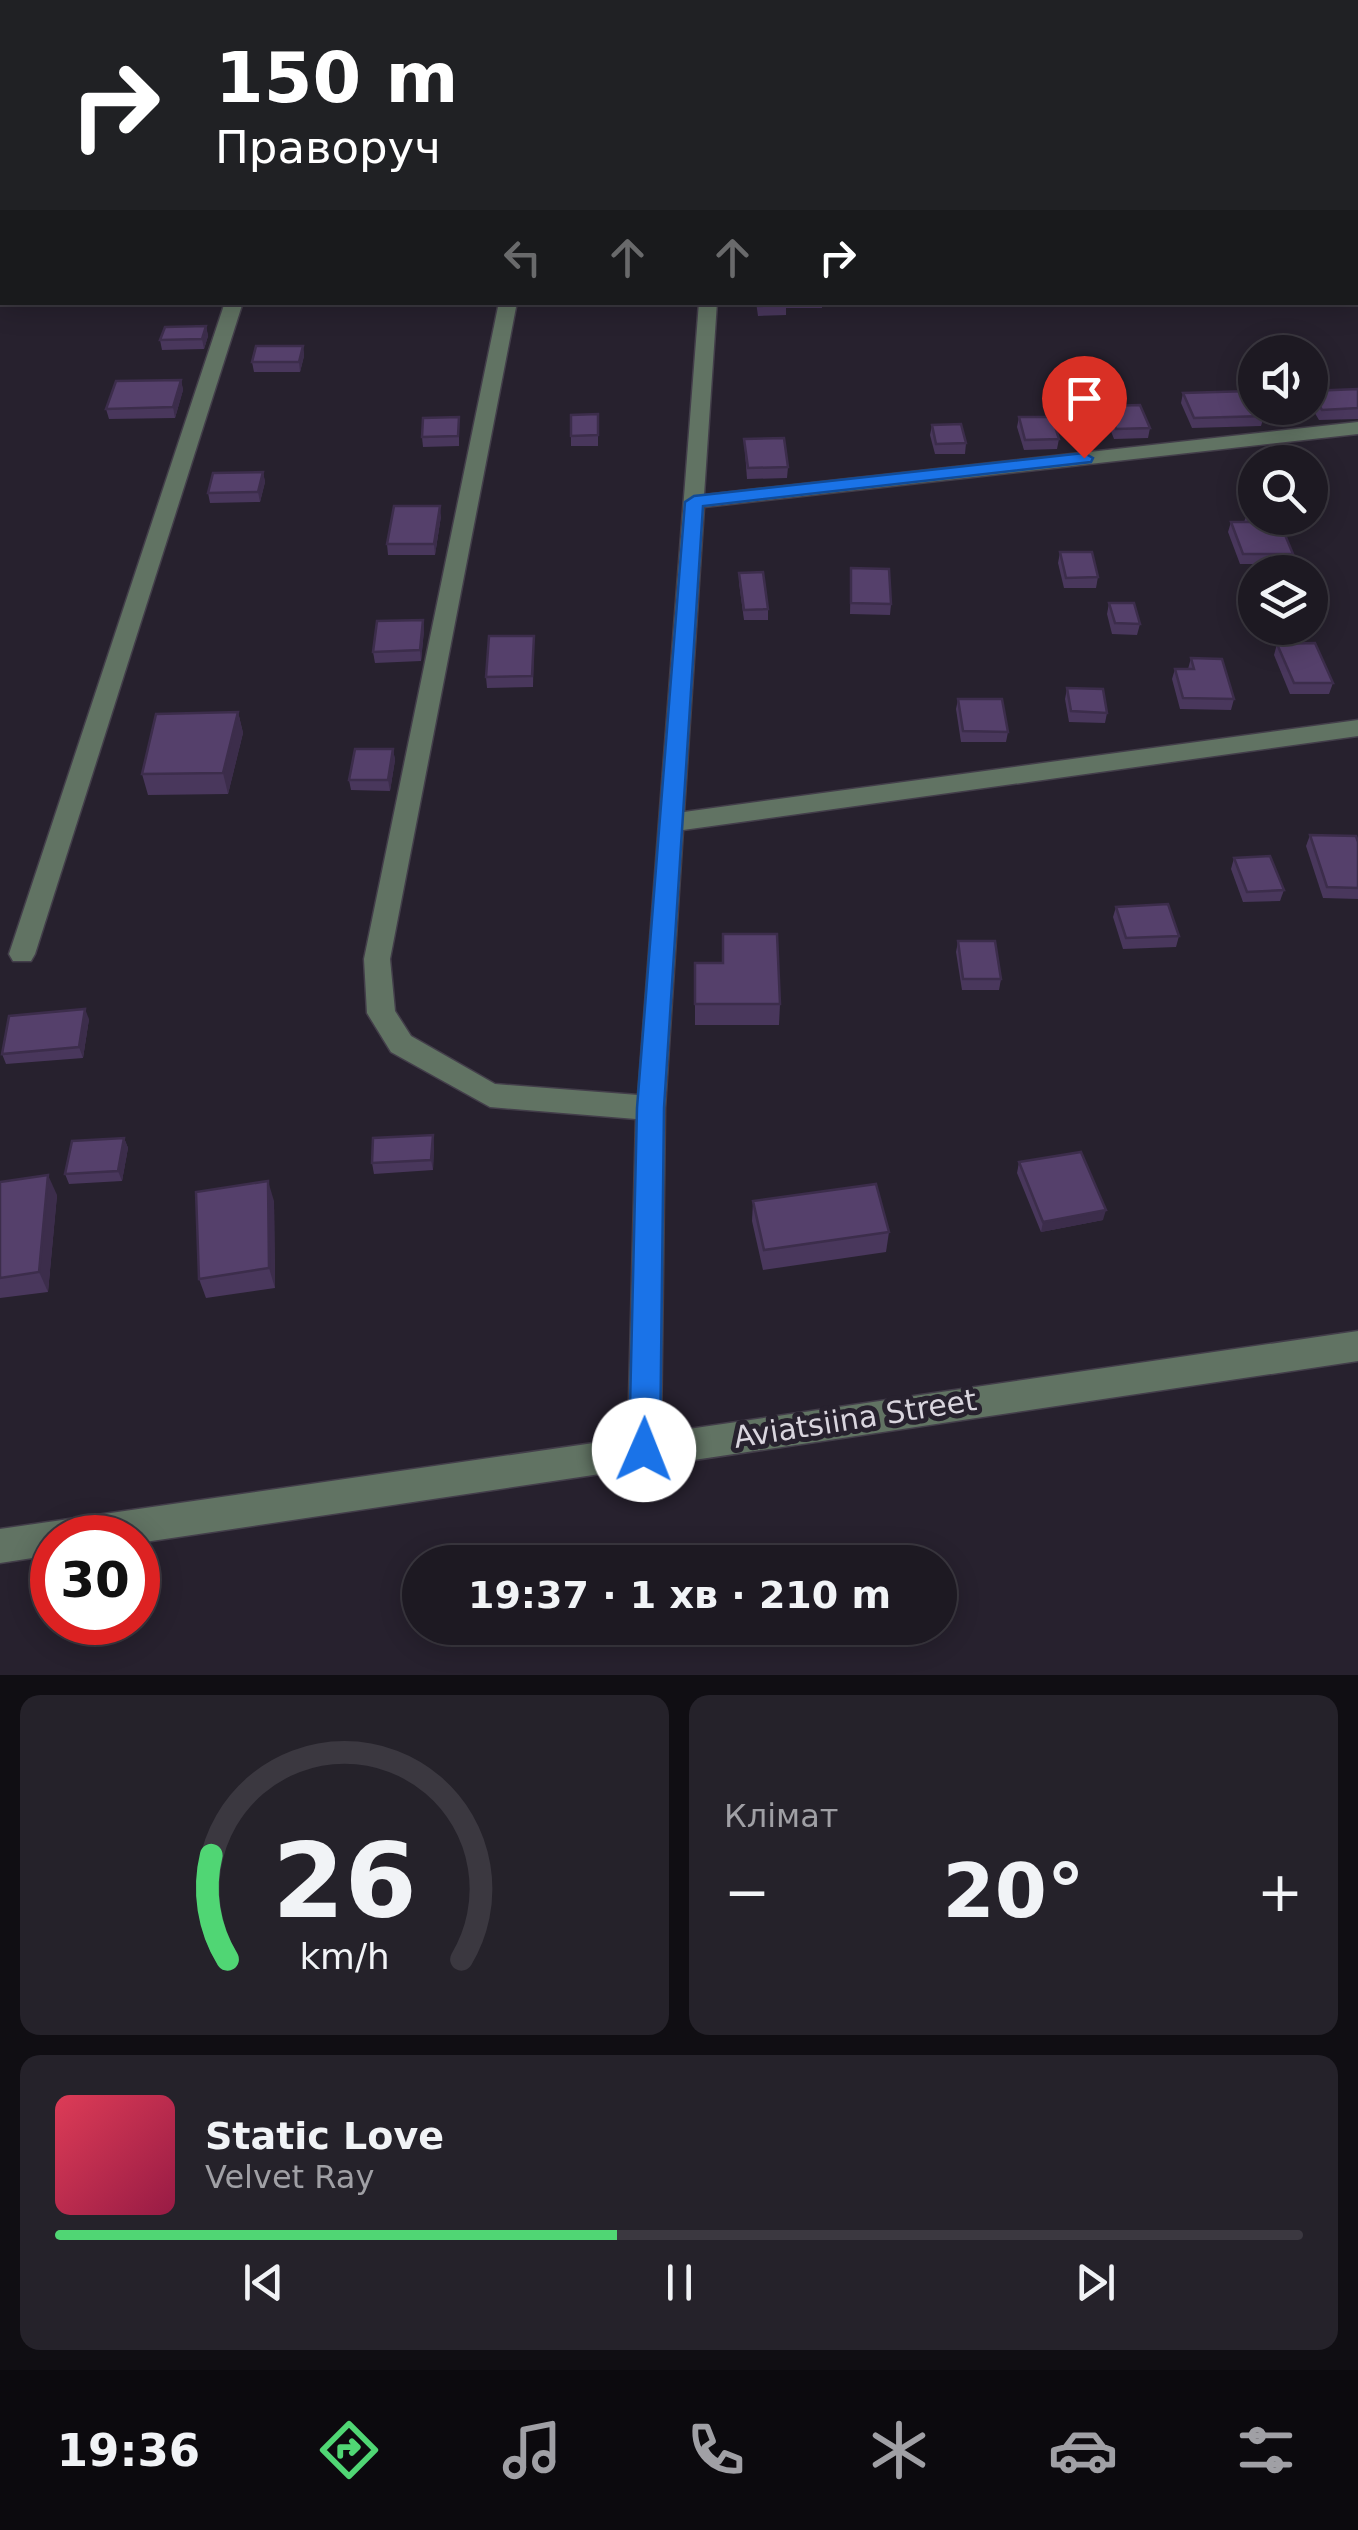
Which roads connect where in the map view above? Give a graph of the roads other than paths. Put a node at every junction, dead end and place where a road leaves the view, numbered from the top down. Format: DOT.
graph roads {
  1 [pos="233,305"];
  2 [pos="507,305"];
  3 [pos="708,305"];
  4 [pos="1358,428"];
  5 [pos="694,502"];
  6 [pos="1358,728"];
  7 [pos="671,823"];
  8 [pos="22,954"];
  9 [pos="650,1108"];
  10 [pos="1358,1346"];
  11 [pos="644,1450"];
  12 [pos="160,1522"];
  13 [pos="30,1542"];
  14 [pos="0,1546"];
  1 -- 8 [label="street"];
  2 -- 9 [label="street"];
  3 -- 5 [label="street"];
  4 -- 5 [label="street"];
  5 -- 7 [label="street"];
  6 -- 7 [label="street"];
  7 -- 9 [label="street"];
  9 -- 11 [label="street"];
  10 -- 11 [label="street, Aviatsiina Street"];
  11 -- 12 [label="street, Aviatsiina Street"];
  13 -- 14 [label="street, Aviatsiina Street"];
}
